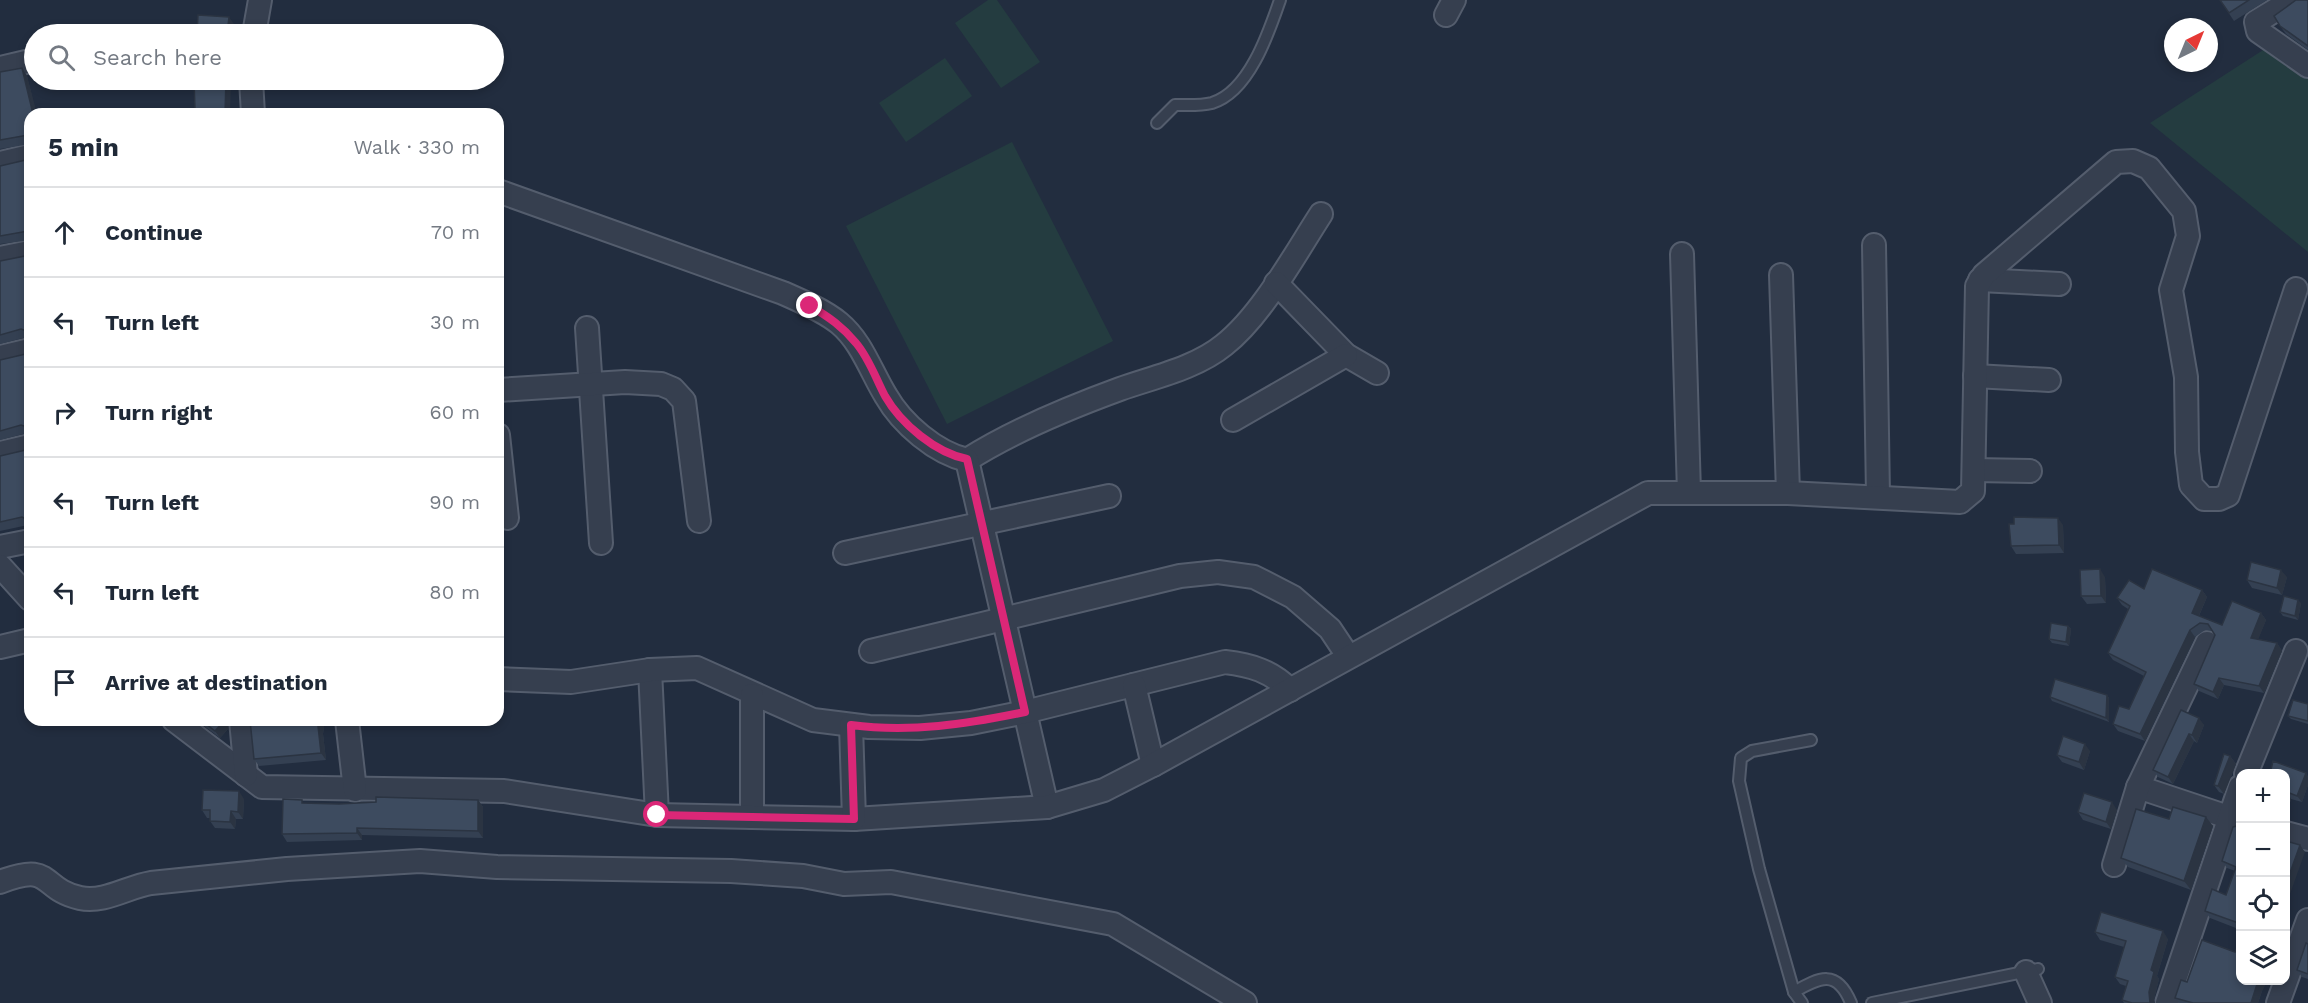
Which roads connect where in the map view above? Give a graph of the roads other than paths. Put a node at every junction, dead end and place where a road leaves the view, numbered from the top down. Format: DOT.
graph roads {
  1 [pos="260,0"];
  2 [pos="1280,0"];
  3 [pos="2292,0"];
  4 [pos="256,24"];
  5 [pos="24,62"];
  6 [pos="2308,66"];
  7 [pos="0,68"];
  8 [pos="252,90"];
  9 [pos="253,108"];
  10 [pos="1157,123"];
  11 [pos="24,157"];
  12 [pos="0,163"];
  13 [pos="504,193"];
  14 [pos="1321,214"];
  15 [pos="1874,245"];
  16 [pos="24,253"];
  17 [pos="1682,254"];
  18 [pos="0,258"];
  19 [pos="1781,275"];
  20 [pos="1980,280"];
  21 [pos="1276,283"];
  22 [pos="2059,284"];
  23 [pos="2296,289"];
  24 [pos="587,328"];
  25 [pos="24,351"];
  26 [pos="1346,355"];
  27 [pos="0,357"];
  28 [pos="1377,373"];
  29 [pos="1975,376"];
  30 [pos="2049,380"];
  31 [pos="591,385"];
  32 [pos="504,390"];
  33 [pos="1233,420"];
  34 [pos="24,447"];
  35 [pos="0,453"];
  36 [pos="967,459"];
  37 [pos="1974,470"];
  38 [pos="2030,471"];
  39 [pos="504,490"];
  40 [pos="1689,493"];
  41 [pos="1788,493"];
  42 [pos="1109,496"];
  43 [pos="1878,496"];
  44 [pos="507,518"];
  45 [pos="699,521"];
  46 [pos="983,523"];
  47 [pos="24,542"];
  48 [pos="601,543"];
  49 [pos="0,548"];
  50 [pos="845,553"];
  51 [pos="0,566"];
  52 [pos="24,592"];
  53 [pos="1004,618"];
  54 [pos="24,641"];
  55 [pos="2207,644"];
  56 [pos="0,647"];
  57 [pos="871,651"];
  58 [pos="2296,651"];
  59 [pos="1348,656"];
  60 [pos="650,670"];
  61 [pos="504,679"];
  62 [pos="1134,685"];
  63 [pos="1290,690"];
  64 [pos="752,695"];
  65 [pos="1025,712"];
  66 [pos="851,725"];
  67 [pos="182,726"];
  68 [pos="242,726"];
  69 [pos="348,726"];
  70 [pos="1811,740"];
  71 [pos="1153,765"];
  72 [pos="2248,769"];
  73 [pos="246,775"];
  74 [pos="2138,787"];
  75 [pos="355,790"];
  76 [pos="1047,807"];
  77 [pos="657,815"];
  78 [pos="752,817"];
  79 [pos="854,819"];
  80 [pos="2234,819"];
  81 [pos="2290,834"];
  82 [pos="2308,839"];
  83 [pos="2114,865"];
  84 [pos="0,882"];
  85 [pos="2308,920"];
  86 [pos="2032,970"];
  87 [pos="1794,992"];
  88 [pos="1245,1003"];
  89 [pos="1802,1003"];
  90 [pos="1851,1003"];
  91 [pos="1872,1003"];
  92 [pos="2040,1003"];
  93 [pos="2167,1003"];
  94 [pos="2278,1003"];
  1 -- 4 [label="street"];
  2 -- 10 [label="lane"];
  3 -- 6 [label="street"];
  5 -- 7 [label="street"];
  8 -- 9 [label="street"];
  11 -- 12 [label="street"];
  13 -- 36 [label="street"];
  14 -- 21 [label="street"];
  15 -- 43 [label="street"];
  16 -- 18 [label="street"];
  17 -- 40 [label="street"];
  19 -- 41 [label="street"];
  20 -- 22 [label="street"];
  20 -- 23 [label="street"];
  20 -- 29 [label="street"];
  21 -- 26 [label="street"];
  21 -- 36 [label="street"];
  24 -- 31 [label="street"];
  25 -- 27 [label="street"];
  26 -- 28 [label="street"];
  26 -- 33 [label="street"];
  29 -- 30 [label="street"];
  29 -- 37 [label="street"];
  31 -- 32 [label="street"];
  31 -- 45 [label="street"];
  31 -- 48 [label="street"];
  34 -- 35 [label="street"];
  36 -- 46 [label="street"];
  37 -- 38 [label="street"];
  37 -- 43 [label="street"];
  39 -- 44 [label="street"];
  40 -- 41 [label="street"];
  40 -- 59 [label="street"];
  41 -- 43 [label="street"];
  42 -- 46 [label="street"];
  46 -- 50 [label="street"];
  46 -- 53 [label="street"];
  47 -- 49 [label="street"];
  51 -- 52 [label="street"];
  53 -- 57 [label="street"];
  53 -- 59 [label="street"];
  53 -- 65 [label="street"];
  54 -- 56 [label="street"];
  55 -- 74 [label="street"];
  58 -- 72 [label="street"];
  59 -- 63 [label="street"];
  60 -- 61 [label="street"];
  60 -- 64 [label="street"];
  60 -- 77 [label="street"];
  62 -- 63 [label="street"];
  62 -- 65 [label="street"];
  62 -- 71 [label="street"];
  63 -- 71 [label="street"];
  64 -- 66 [label="street"];
  64 -- 78 [label="street"];
  65 -- 66 [label="street"];
  65 -- 76 [label="street"];
  66 -- 79 [label="street"];
  67 -- 73 [label="street"];
  68 -- 73 [label="street"];
  69 -- 75 [label="street"];
  70 -- 87 [label="lane"];
  71 -- 76 [label="street"];
  73 -- 75 [label="street"];
  74 -- 80 [label="street"];
  74 -- 83 [label="street"];
  75 -- 77 [label="street"];
  76 -- 79 [label="street"];
  77 -- 78 [label="street"];
  78 -- 79 [label="street"];
  80 -- 93 [label="street"];
  81 -- 82 [label="street"];
  84 -- 88 [label="street"];
  85 -- 94 [label="street"];
  86 -- 91 [label="lane"];
  86 -- 92 [label="street"];
  87 -- 89 [label="lane"];
  87 -- 90 [label="lane"];
}
